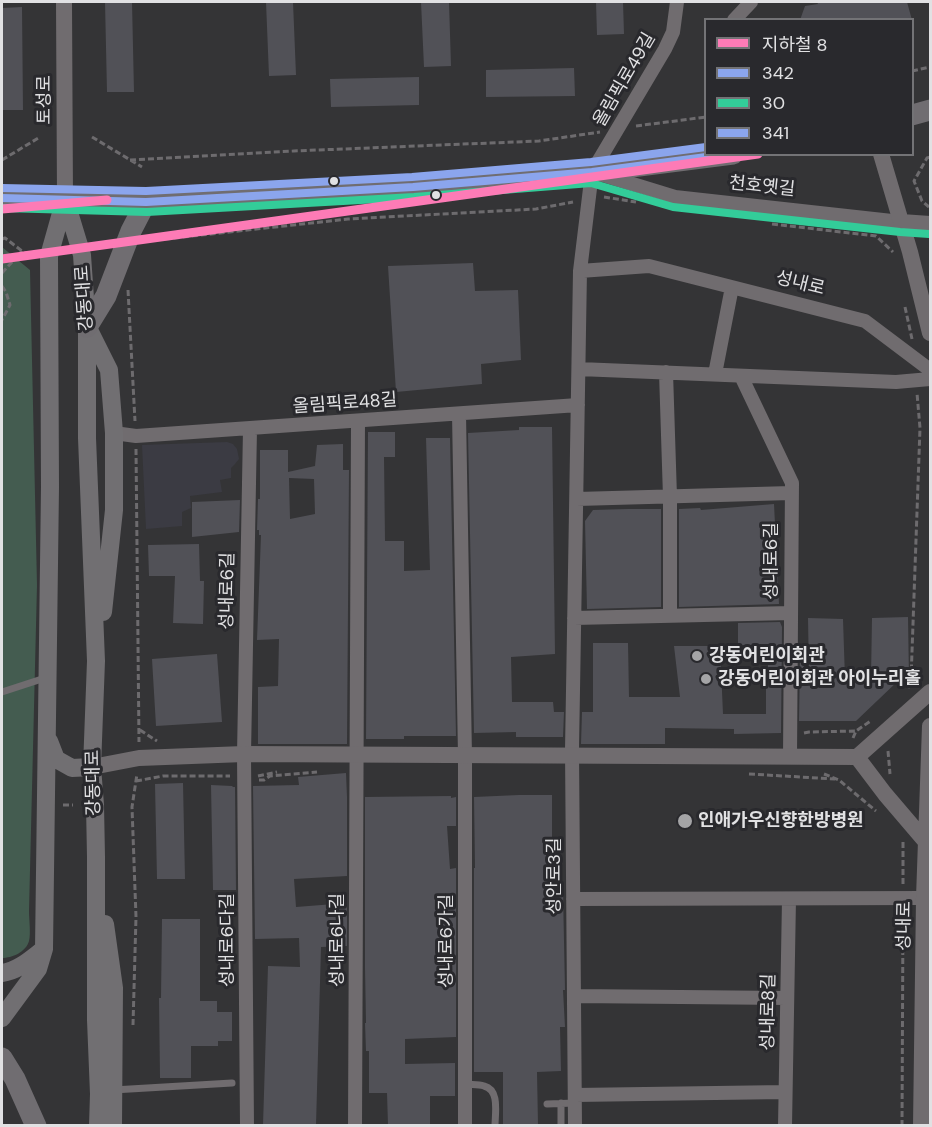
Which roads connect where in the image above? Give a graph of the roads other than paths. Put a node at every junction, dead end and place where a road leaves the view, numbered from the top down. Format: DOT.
graph roads {
  1 [pos="64,2"];
  2 [pos="677,2"];
  3 [pos="751,2"];
  4 [pos="736,18"];
  5 [pos="930,110"];
  6 [pos="914,114"];
  7 [pos="718,156"];
  8 [pos="882,156"];
  9 [pos="592,172"];
  10 [pos="2,198"];
  11 [pos="65,199"];
  12 [pos="146,202"];
  13 [pos="901,222"];
  14 [pos="930,224"];
  15 [pos="580,271"];
  16 [pos="732,287"];
  17 [pos="87,327"];
  18 [pos="930,333"];
  19 [pos="579,369"];
  20 [pos="930,370"];
  21 [pos="666,372"];
  22 [pos="714,374"];
  23 [pos="741,376"];
  24 [pos="930,379"];
  25 [pos="578,405"];
  26 [pos="459,414"];
  27 [pos="358,421"];
  28 [pos="250,429"];
  29 [pos="114,433"];
  30 [pos="792,493"];
  31 [pos="670,497"];
  32 [pos="577,500"];
  33 [pos="791,613"];
  34 [pos="670,616"];
  35 [pos="574,618"];
  36 [pos="96,661"];
  37 [pos="47,677"];
  38 [pos="2,692"];
  39 [pos="930,692"];
  40 [pos="930,726"];
  41 [pos="47,733"];
  42 [pos="244,754"];
  43 [pos="357,755"];
  44 [pos="465,756"];
  45 [pos="572,756"];
  46 [pos="790,757"];
  47 [pos="857,757"];
  48 [pos="92,767"];
  49 [pos="926,843"];
  50 [pos="96,857"];
  51 [pos="924,898"];
  52 [pos="573,899"];
  53 [pos="789,899"];
  54 [pos="44,949"];
  55 [pos="2,973"];
  56 [pos="574,996"];
  57 [pos="787,998"];
  58 [pos="2,1018"];
  59 [pos="2,1058"];
  60 [pos="926,1060"];
  61 [pos="232,1083"];
  62 [pos="465,1084"];
  63 [pos="113,1090"];
  64 [pos="785,1092"];
  65 [pos="570,1100"];
  66 [pos="547,1104"];
  67 [pos="36,1125"];
  68 [pos="98,1125"];
  69 [pos="113,1125"];
  70 [pos="247,1125"];
  71 [pos="355,1125"];
  72 [pos="465,1125"];
  73 [pos="495,1125"];
  74 [pos="561,1125"];
  75 [pos="575,1125"];
  76 [pos="785,1125"];
  77 [pos="921,1125"];
  1 -- 11 [label="street, 토성로"];
  2 -- 9 [label="street, 올림픽로49길"];
  3 -- 4 [label="street"];
  5 -- 6 [label="main road"];
  7 -- 9 [label="main road"];
  8 -- 13 [label="street"];
  9 -- 12 [label="main road"];
  9 -- 13 [label="street, 천호옛길"];
  9 -- 15 [label="street"];
  10 -- 11 [label="main road"];
  11 -- 12 [label="main road"];
  11 -- 17 [label="main road, 강동대로"];
  11 -- 37 [label="main road, 강동대로"];
  12 -- 17 [label="main road"];
  13 -- 14 [label="street, 천호옛길"];
  13 -- 18 [label="street"];
  15 -- 16 [label="street"];
  15 -- 19 [label="street"];
  16 -- 20 [label="street, 성내로"];
  16 -- 22 [label="street"];
  17 -- 29 [label="main road"];
  17 -- 36 [label="main road, 강동대로"];
  19 -- 21 [label="street"];
  19 -- 25 [label="street"];
  21 -- 22 [label="street"];
  21 -- 31 [label="street"];
  22 -- 23 [label="street"];
  23 -- 24 [label="street"];
  23 -- 30 [label="street, 성내로6길"];
  25 -- 26 [label="street, 올림픽로48길"];
  25 -- 32 [label="street"];
  26 -- 27 [label="street, 올림픽로48길"];
  26 -- 44 [label="street"];
  27 -- 28 [label="street, 올림픽로48길"];
  27 -- 43 [label="street"];
  28 -- 29 [label="street, 올림픽로48길"];
  28 -- 42 [label="street, 성내로6길"];
  29 -- 36 [label="main road"];
  30 -- 31 [label="street"];
  30 -- 33 [label="street, 성내로6길"];
  31 -- 32 [label="street"];
  31 -- 34 [label="street"];
  32 -- 35 [label="street"];
  33 -- 34 [label="street"];
  33 -- 46 [label="street, 성내로6길"];
  34 -- 35 [label="street"];
  35 -- 45 [label="street"];
  36 -- 48 [label="main road, 강동대로"];
  37 -- 38 [label="lane"];
  37 -- 41 [label="main road, 강동대로"];
  39 -- 47 [label="street"];
  40 -- 49 [label="street, 성내로"];
  41 -- 48 [label="main road"];
  41 -- 54 [label="main road, 강동대로"];
  42 -- 43 [label="street"];
  42 -- 48 [label="street"];
  42 -- 70 [label="street, 성내로6다길"];
  43 -- 44 [label="street"];
  43 -- 71 [label="street, 성내로6나길"];
  44 -- 45 [label="street"];
  44 -- 62 [label="street, 성내로6가길"];
  45 -- 46 [label="street"];
  45 -- 52 [label="street, 성안로3길"];
  46 -- 47 [label="street"];
  47 -- 49 [label="street"];
  48 -- 50 [label="main road, 강동대로"];
  49 -- 51 [label="street, 성내로"];
  50 -- 63 [label="main road"];
  50 -- 68 [label="main road, 강동대로"];
  51 -- 53 [label="street"];
  51 -- 60 [label="street, 성내로"];
  52 -- 53 [label="street"];
  52 -- 56 [label="street, 성안로3길"];
  53 -- 57 [label="street, 성내로8길"];
  54 -- 55 [label="main road"];
  54 -- 58 [label="main road, 강동대로"];
  56 -- 57 [label="street"];
  56 -- 65 [label="street, 성안로3길"];
  57 -- 64 [label="street, 성내로8길"];
  59 -- 67 [label="main road"];
  60 -- 77 [label="street, 성내로"];
  61 -- 63 [label="lane"];
  62 -- 72 [label="street, 성내로6가길"];
  62 -- 73 [label="lane"];
  63 -- 69 [label="main road"];
  64 -- 65 [label="street"];
  64 -- 76 [label="street, 성내로8길"];
  65 -- 66 [label="lane"];
  65 -- 74 [label="lane"];
  65 -- 75 [label="street, 성안로3길"];
}
